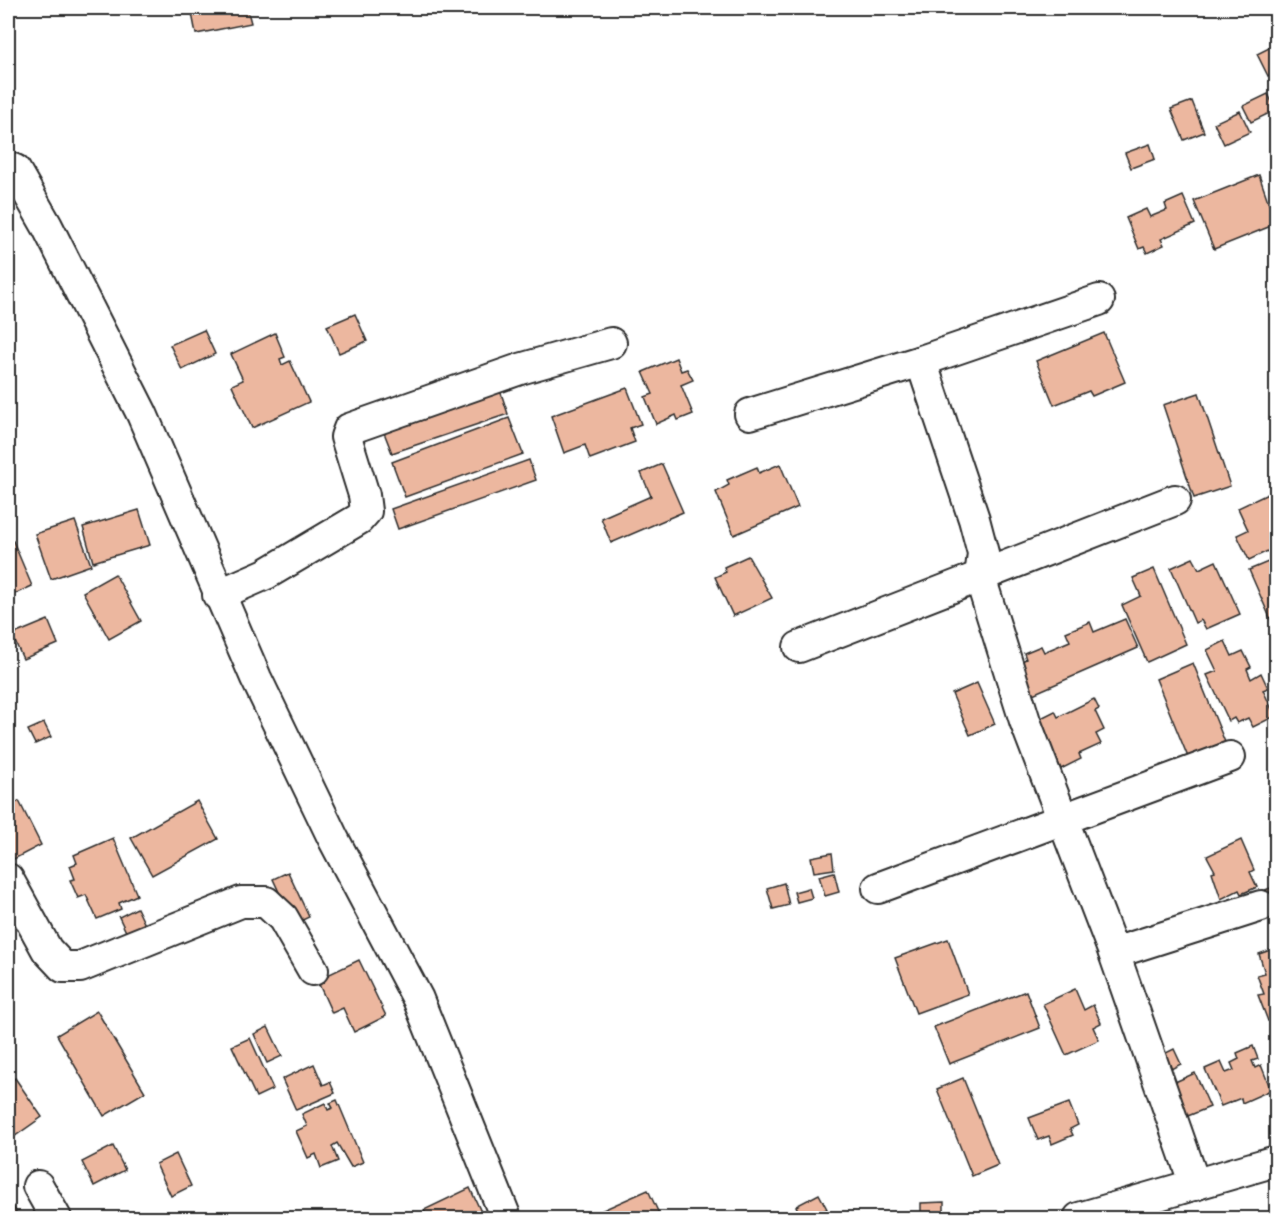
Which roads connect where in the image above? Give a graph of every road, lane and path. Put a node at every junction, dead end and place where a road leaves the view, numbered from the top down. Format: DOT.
graph roads {
  1 [pos="8,167"];
  2 [pos="1100,300"];
  3 [pos="611,343"];
  4 [pos="921,361"];
  5 [pos="750,414"];
  6 [pos="1175,500"];
  7 [pos="980,577"];
  8 [pos="218,595"];
  9 [pos="800,647"];
  10 [pos="1230,757"];
  11 [pos="1064,819"];
  12 [pos="8,879"];
  13 [pos="878,888"];
  14 [pos="1261,906"];
  15 [pos="1114,953"];
  16 [pos="313,970"];
  17 [pos="1276,1161"];
  18 [pos="1195,1185"];
  19 [pos="38,1186"];
  20 [pos="56,1218"];
  21 [pos="506,1218"];
  22 [pos="1079,1218"];
  1 -- 8 [label="street"];
  2 -- 4 [label="street"];
  3 -- 8 [label="street"];
  4 -- 5 [label="street"];
  4 -- 7 [label="street"];
  6 -- 7 [label="street"];
  7 -- 9 [label="street"];
  7 -- 11 [label="street"];
  8 -- 21 [label="street"];
  10 -- 11 [label="street"];
  11 -- 13 [label="street"];
  11 -- 15 [label="street"];
  12 -- 16 [label="street"];
  14 -- 15 [label="street"];
  15 -- 18 [label="street"];
  17 -- 18 [label="street"];
  18 -- 22 [label="street"];
  19 -- 20 [label="street"];
}
